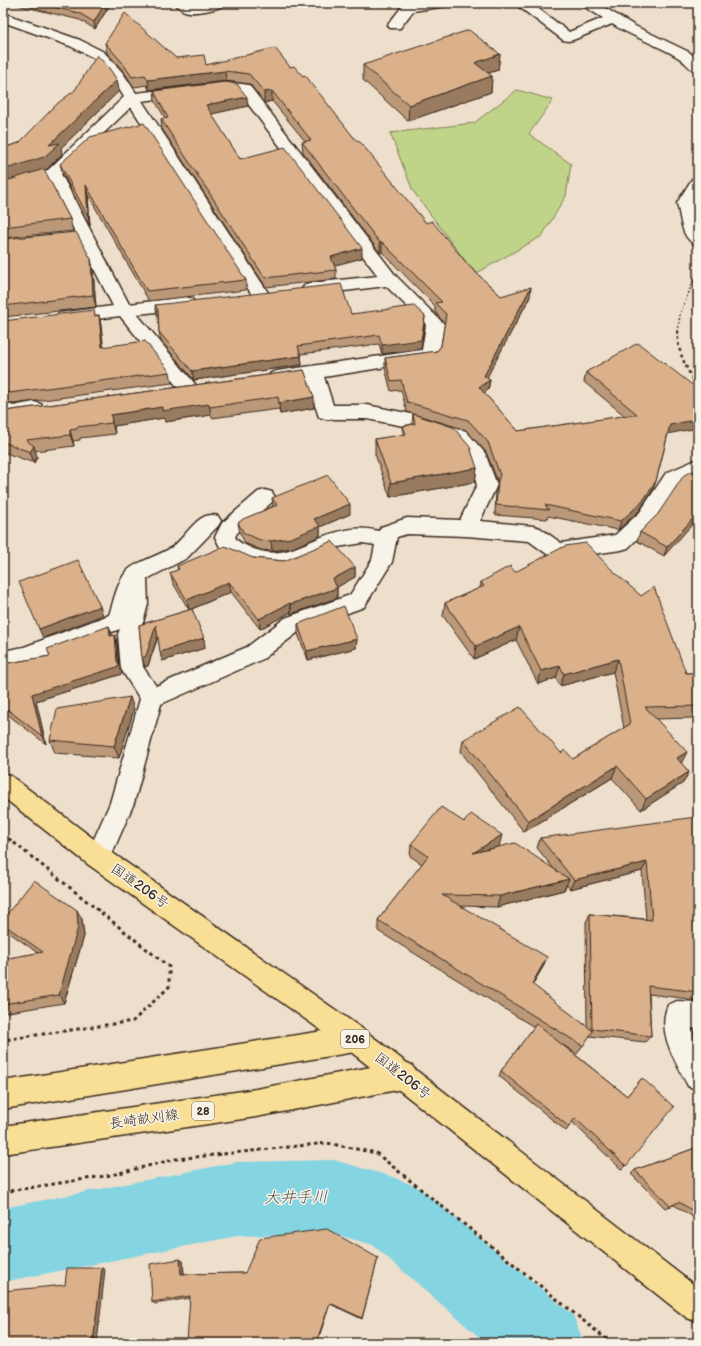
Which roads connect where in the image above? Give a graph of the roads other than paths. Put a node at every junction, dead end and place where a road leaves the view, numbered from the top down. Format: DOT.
graph roads {
  1 [pos="182,3"];
  2 [pos="219,3"];
  3 [pos="442,3"];
  4 [pos="521,3"];
  5 [pos="588,3"];
  6 [pos="3,17"];
  7 [pos="613,19"];
  8 [pos="394,25"];
  9 [pos="698,50"];
  10 [pos="684,55"];
  11 [pos="698,68"];
  12 [pos="132,98"];
  13 [pos="54,173"];
  14 [pos="698,182"];
  15 [pos="3,188"];
  16 [pos="696,238"];
  17 [pos="390,280"];
  18 [pos="298,290"];
  19 [pos="260,294"];
  20 [pos="199,301"];
  21 [pos="124,310"];
  22 [pos="48,319"];
  23 [pos="313,372"];
  24 [pos="259,379"];
  25 [pos="165,392"];
  26 [pos="48,407"];
  27 [pos="3,408"];
  28 [pos="698,466"];
  29 [pos="265,497"];
  30 [pos="211,521"];
  31 [pos="466,528"];
  32 [pos="386,540"];
  33 [pos="136,575"];
  34 [pos="3,660"];
  35 [pos="152,698"];
  36 [pos="3,783"];
  37 [pos="98,857"];
  38 [pos="698,1015"];
  39 [pos="355,1039"];
  40 [pos="402,1075"];
  41 [pos="698,1076"];
  42 [pos="3,1095"];
  43 [pos="3,1140"];
  44 [pos="698,1307"];
  1 -- 2 [label="street"];
  3 -- 8 [label="street"];
  4 -- 7 [label="street"];
  5 -- 7 [label="street"];
  6 -- 12 [label="street"];
  7 -- 10 [label="street"];
  9 -- 10 [label="street"];
  10 -- 11 [label="street"];
  12 -- 13 [label="street"];
  12 -- 17 [label="street"];
  12 -- 19 [label="street"];
  13 -- 15 [label="street"];
  13 -- 21 [label="street"];
  14 -- 16 [label="street"];
  17 -- 18 [label="street"];
  17 -- 23 [label="street"];
  20 -- 21 [label="street"];
  21 -- 22 [label="street"];
  21 -- 25 [label="street"];
  23 -- 24 [label="street"];
  23 -- 31 [label="street"];
  26 -- 27 [label="street"];
  28 -- 31 [label="street"];
  29 -- 32 [label="street"];
  30 -- 33 [label="street"];
  31 -- 32 [label="street"];
  32 -- 35 [label="street"];
  33 -- 34 [label="street"];
  33 -- 35 [label="street"];
  35 -- 37 [label="street"];
  36 -- 37 [label="main road, 国道206号 / 206"];
  37 -- 39 [label="main road, 国道206号 / 206"];
  38 -- 41 [label="street"];
  39 -- 40 [label="main road, 国道206号 / 206"];
  39 -- 42 [label="main road"];
  40 -- 43 [label="main road, 長崎畝刈線 / 28"];
  40 -- 44 [label="main road, 国道206号 / 206"];
}
